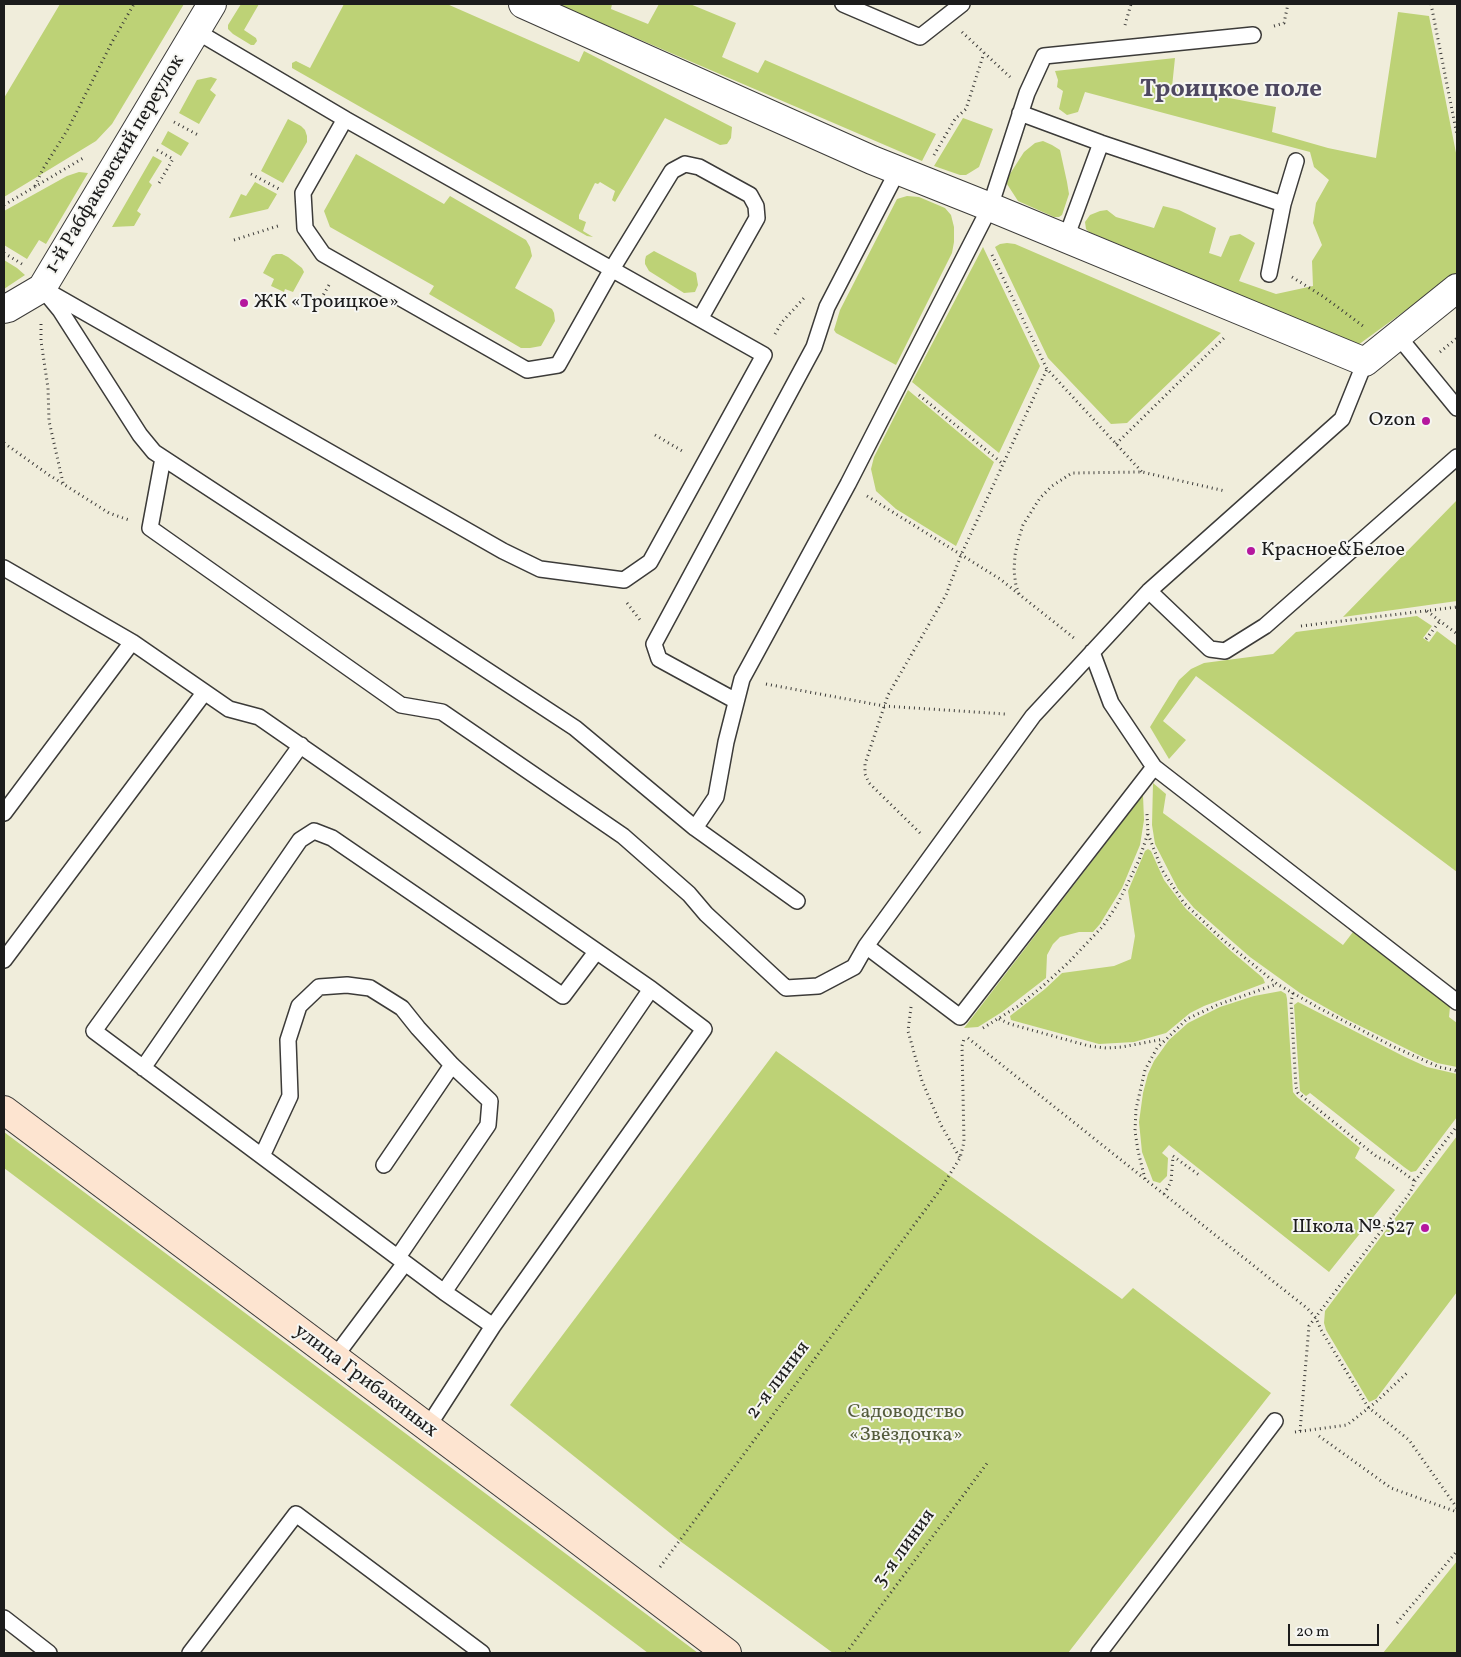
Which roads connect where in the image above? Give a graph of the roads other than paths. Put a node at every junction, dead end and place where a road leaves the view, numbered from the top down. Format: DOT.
graph roads {
  1 [pos="212,4"];
  2 [pos="523,4"];
  3 [pos="842,4"];
  4 [pos="962,4"];
  5 [pos="196,31"];
  6 [pos="1253,34"];
  7 [pos="1020,113"];
  8 [pos="345,119"];
  9 [pos="1101,143"];
  10 [pos="1296,161"];
  11 [pos="908,175"];
  12 [pos="1283,204"];
  13 [pos="990,207"];
  14 [pos="1066,238"];
  15 [pos="612,269"];
  16 [pos="1268,274"];
  17 [pos="42,288"];
  18 [pos="1457,288"];
  19 [pos="4,309"];
  20 [pos="700,319"];
  21 [pos="1394,339"];
  22 [pos="1366,362"];
  23 [pos="1457,408"];
  24 [pos="1457,457"];
  25 [pos="163,458"];
  26 [pos="4,568"];
  27 [pos="1149,591"];
  28 [pos="132,642"];
  29 [pos="1092,652"];
  30 [pos="204,693"];
  31 [pos="736,701"];
  32 [pos="301,745"];
  33 [pos="1150,771"];
  34 [pos="4,813"];
  35 [pos="695,828"];
  36 [pos="797,900"];
  37 [pos="866,946"];
  38 [pos="596,952"];
  39 [pos="4,960"];
  40 [pos="651,989"];
  41 [pos="1457,1002"];
  42 [pos="452,1065"];
  43 [pos="143,1068"];
  44 [pos="4,1110"];
  45 [pos="262,1156"];
  46 [pos="384,1165"];
  47 [pos="402,1260"];
  48 [pos="444,1292"];
  49 [pos="493,1326"];
  50 [pos="334,1358"];
  51 [pos="1275,1421"];
  52 [pos="427,1428"];
  53 [pos="4,1618"];
  54 [pos="49,1653"];
  55 [pos="190,1653"];
  56 [pos="482,1653"];
  57 [pos="727,1653"];
  58 [pos="1099,1653"];
  1 -- 5 [label="street, 1-й Рабфаковский переулок"];
  2 -- 11 [label="street"];
  3 -- 4 [label="lane"];
  5 -- 8 [label="lane"];
  5 -- 17 [label="street, 1-й Рабфаковский переулок"];
  6 -- 7 [label="lane"];
  7 -- 9 [label="lane"];
  7 -- 13 [label="lane"];
  8 -- 15 [label="lane"];
  8 -- 15 [label="lane"];
  9 -- 12 [label="lane"];
  9 -- 14 [label="lane"];
  10 -- 12 [label="lane"];
  11 -- 13 [label="street"];
  11 -- 31 [label="lane"];
  12 -- 16 [label="lane"];
  13 -- 14 [label="street"];
  13 -- 31 [label="lane"];
  14 -- 22 [label="street"];
  15 -- 20 [label="lane"];
  15 -- 20 [label="lane"];
  17 -- 19 [label="street, 1-й Рабфаковский переулок"];
  17 -- 20 [label="lane"];
  17 -- 25 [label="lane"];
  18 -- 21 [label="street"];
  21 -- 22 [label="street"];
  21 -- 23 [label="lane"];
  22 -- 27 [label="lane"];
  24 -- 27 [label="lane"];
  25 -- 35 [label="lane"];
  25 -- 37 [label="lane"];
  26 -- 28 [label="lane"];
  27 -- 29 [label="lane"];
  28 -- 30 [label="lane"];
  28 -- 34 [label="lane"];
  29 -- 33 [label="lane"];
  29 -- 37 [label="lane"];
  30 -- 32 [label="lane"];
  30 -- 39 [label="lane"];
  31 -- 35 [label="lane"];
  32 -- 38 [label="lane"];
  32 -- 43 [label="lane"];
  33 -- 37 [label="lane"];
  33 -- 41 [label="lane"];
  35 -- 36 [label="lane"];
  38 -- 40 [label="lane"];
  38 -- 43 [label="lane"];
  40 -- 48 [label="lane"];
  40 -- 49 [label="lane"];
  42 -- 45 [label="lane"];
  42 -- 46 [label="lane"];
  42 -- 47 [label="lane"];
  43 -- 45 [label="lane"];
  44 -- 50 [label="street, улица Грибакиных"];
  45 -- 47 [label="lane"];
  47 -- 48 [label="lane"];
  47 -- 50 [label="lane"];
  48 -- 49 [label="lane"];
  49 -- 52 [label="lane"];
  50 -- 52 [label="street, улица Грибакиных"];
  51 -- 58 [label="lane"];
  52 -- 57 [label="street, улица Грибакиных"];
  53 -- 54 [label="lane"];
  55 -- 56 [label="lane"];
}
